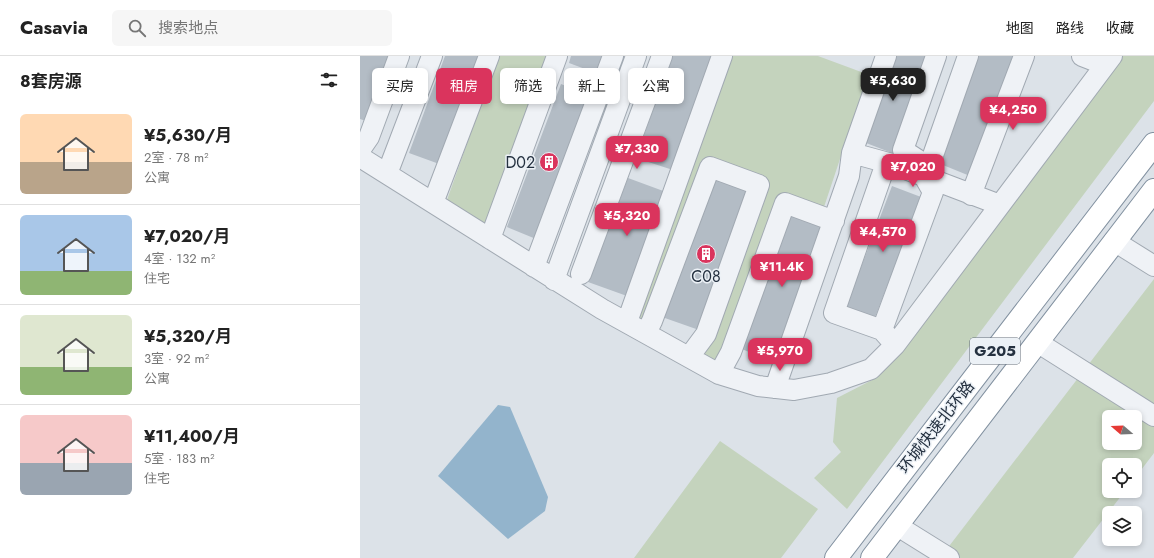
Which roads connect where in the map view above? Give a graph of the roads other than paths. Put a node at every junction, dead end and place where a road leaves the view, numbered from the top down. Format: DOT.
graph roads {
  1 [pos="399,56"];
  2 [pos="432,56"];
  3 [pos="489,56"];
  4 [pos="557,56"];
  5 [pos="613,56"];
  6 [pos="636,56"];
  7 [pos="662,56"];
  8 [pos="722,56"];
  9 [pos="886,56"];
  10 [pos="936,56"];
  11 [pos="968,56"];
  12 [pos="1024,56"];
  13 [pos="1082,56"];
  14 [pos="1109,60"];
  15 [pos="1154,144"];
  16 [pos="360,150"];
  17 [pos="852,153"];
  18 [pos="360,157"];
  19 [pos="886,163"];
  20 [pos="927,172"];
  21 [pos="387,174"];
  22 [pos="588,188"];
  23 [pos="1154,190"];
  24 [pos="971,195"];
  25 [pos="610,197"];
  26 [pos="433,203"];
  27 [pos="1000,205"];
  28 [pos="834,221"];
  29 [pos="490,239"];
  30 [pos="1114,241"];
  31 [pos="1154,266"];
  32 [pos="534,267"];
  33 [pos="581,274"];
  34 [pos="554,280"];
  35 [pos="627,322"];
  36 [pos="882,330"];
  37 [pos="646,333"];
  38 [pos="1037,342"];
  39 [pos="895,345"];
  40 [pos="689,357"];
  41 [pos="719,374"];
  42 [pos="775,388"];
  43 [pos="1154,416"];
  44 [pos="896,526"];
  45 [pos="836,558"];
  46 [pos="872,558"];
  47 [pos="949,558"];
  1 -- 16 [label="street"];
  2 -- 21 [label="street"];
  3 -- 26 [label="street"];
  4 -- 29 [label="street"];
  5 -- 32 [label="street"];
  6 -- 22 [label="street"];
  7 -- 25 [label="street"];
  8 -- 35 [label="street"];
  9 -- 17 [label="street"];
  10 -- 20 [label="street"];
  11 -- 20 [label="street"];
  12 -- 24 [label="street"];
  13 -- 14 [label="street"];
  14 -- 27 [label="street"];
  15 -- 45 [label="highway, 环城快速北环路 / G205"];
  17 -- 19 [label="street"];
  17 -- 28 [label="street"];
  18 -- 21 [label="street"];
  19 -- 20 [label="street"];
  19 -- 36 [label="street"];
  20 -- 24 [label="street"];
  20 -- 36 [label="street"];
  21 -- 26 [label="street"];
  22 -- 25 [label="street"];
  22 -- 34 [label="street"];
  23 -- 30 [label="highway, 环城快速北环路 / G205"];
  24 -- 27 [label="street"];
  25 -- 33 [label="street"];
  26 -- 29 [label="street"];
  27 -- 39 [label="street"];
  28 -- 41 [label="street"];
  28 -- 42 [label="street"];
  29 -- 32 [label="street"];
  30 -- 31 [label="street"];
  30 -- 38 [label="highway, 环城快速北环路 / G205"];
  32 -- 34 [label="street"];
  34 -- 35 [label="street"];
  35 -- 37 [label="street"];
  36 -- 39 [label="street"];
  37 -- 40 [label="street"];
  37 -- 40 [label="street"];
  38 -- 43 [label="street"];
  38 -- 44 [label="highway, 环城快速北环路 / G205"];
  39 -- 42 [label="street"];
  40 -- 41 [label="street"];
  41 -- 42 [label="street"];
  44 -- 46 [label="highway, 环城快速北环路 / G205"];
  44 -- 47 [label="street"];
}
